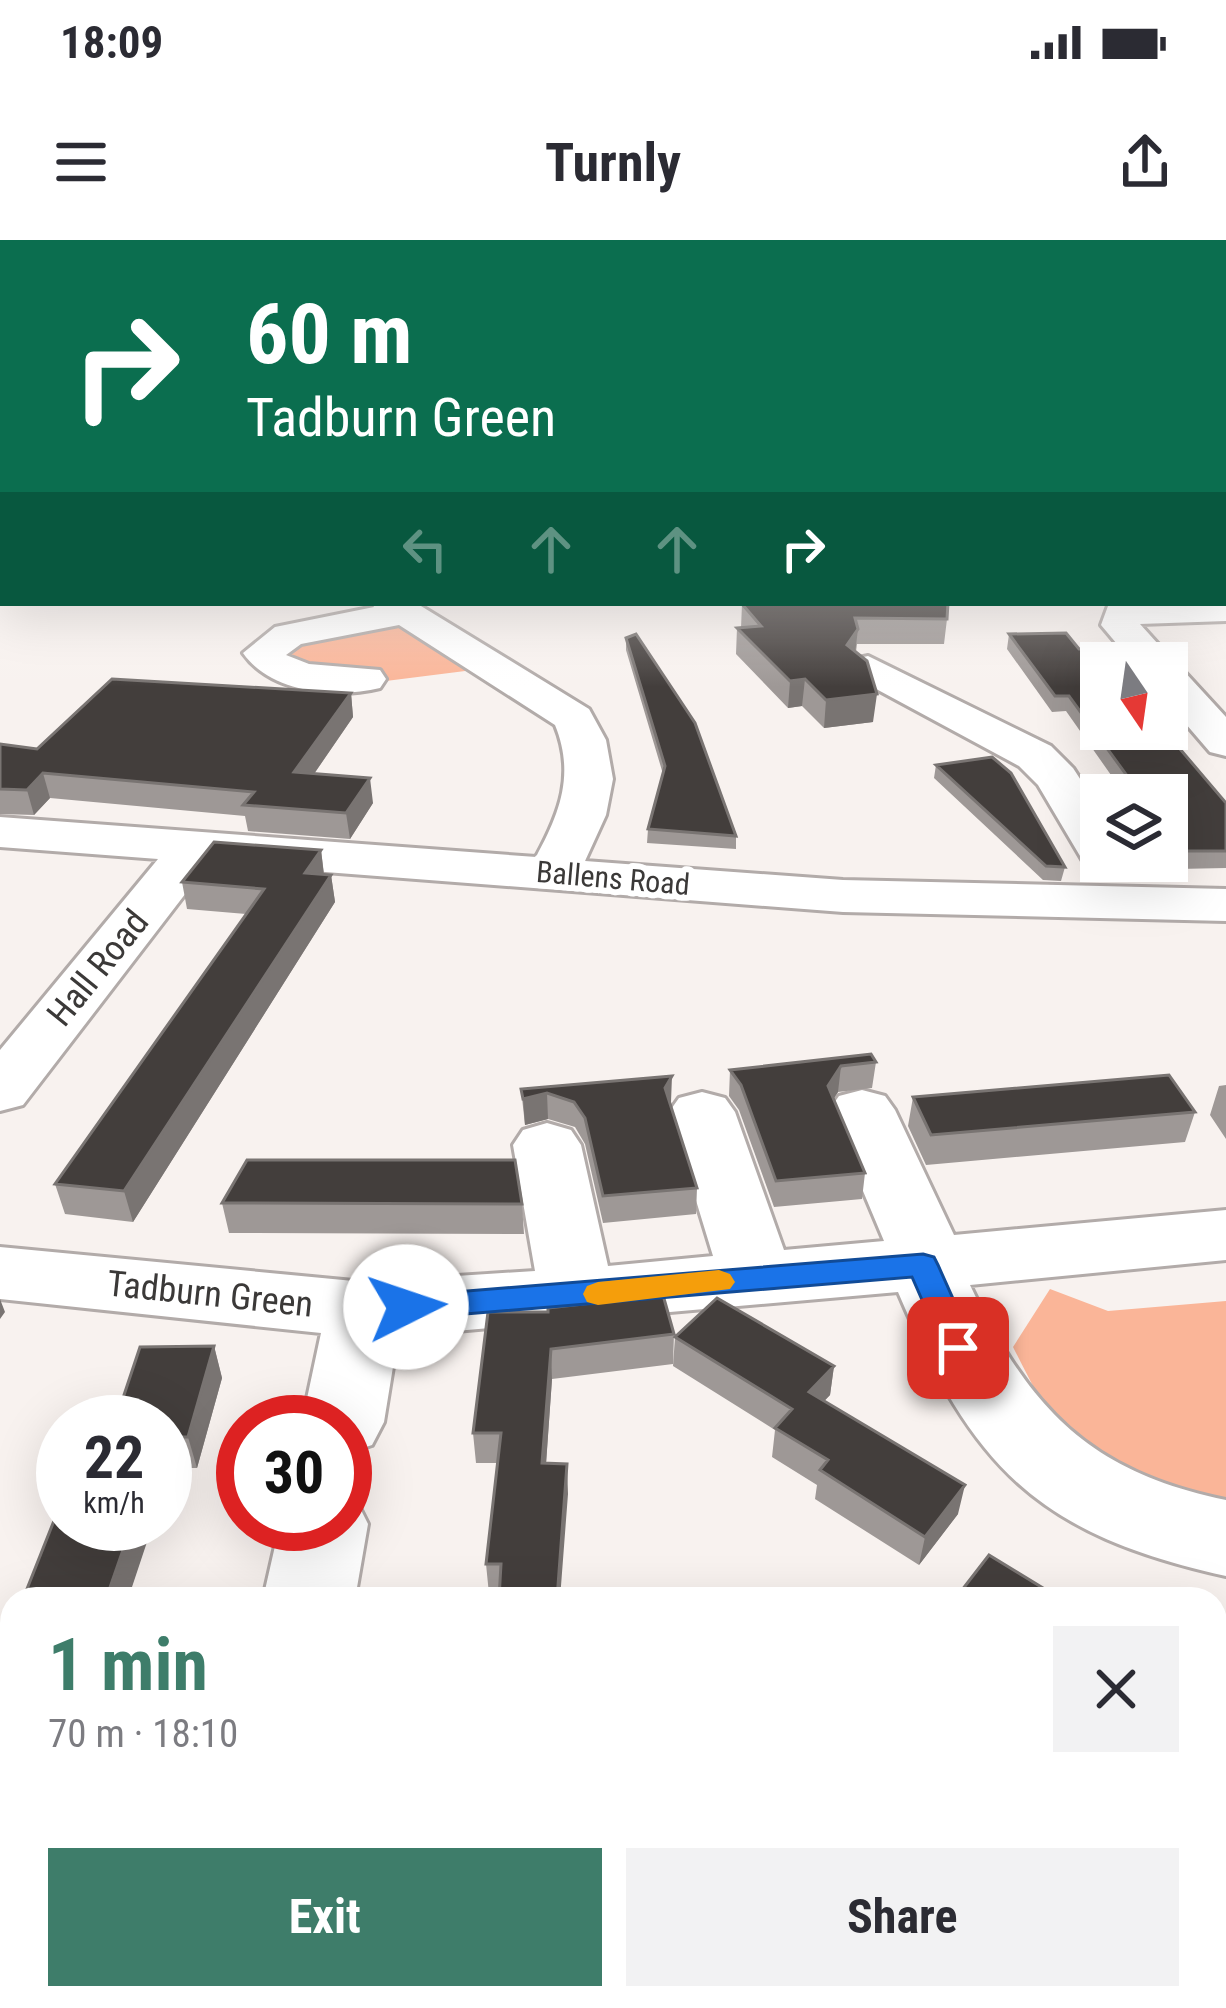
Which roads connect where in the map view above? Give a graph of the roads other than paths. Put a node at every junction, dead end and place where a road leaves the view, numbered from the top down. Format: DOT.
graph roads {
  1 [pos="1204,606"];
  2 [pos="396,608"];
  3 [pos="1135,642"];
  4 [pos="868,668"];
  5 [pos="366,679"];
  6 [pos="1188,700"];
  7 [pos="1226,743"];
  8 [pos="1080,815"];
  9 [pos="0,832"];
  10 [pos="196,846"];
  11 [pos="553,873"];
  12 [pos="1120,882"];
  13 [pos="1226,905"];
  14 [pos="7,1073"];
  15 [pos="862,1110"];
  16 [pos="702,1112"];
  17 [pos="547,1145"];
  18 [pos="1226,1235"];
  19 [pos="927,1264"];
  20 [pos="0,1273"];
  21 [pos="757,1278"];
  22 [pos="577,1296"];
  23 [pos="364,1310"];
  24 [pos="348,1395"];
  25 [pos="1226,1538"];
  26 [pos="319,1551"];
  27 [pos="311,1587"];
  1 -- 3 [label="street"];
  2 -- 5 [label="street"];
  2 -- 11 [label="street"];
  4 -- 8 [label="street"];
  6 -- 7 [label="street"];
  9 -- 10 [label="street, Ballens Road"];
  10 -- 11 [label="street, Ballens Road"];
  10 -- 14 [label="street, Hall Road"];
  11 -- 12 [label="street, Ballens Road"];
  12 -- 13 [label="street, Ballens Road"];
  15 -- 19 [label="street"];
  16 -- 21 [label="street"];
  17 -- 22 [label="street"];
  18 -- 19 [label="street, Tadburn Green"];
  19 -- 21 [label="street, Tadburn Green"];
  19 -- 25 [label="street"];
  20 -- 23 [label="street, Tadburn Green"];
  21 -- 22 [label="street, Tadburn Green"];
  22 -- 23 [label="street, Tadburn Green"];
  23 -- 24 [label="street"];
  26 -- 27 [label="street"];
}
